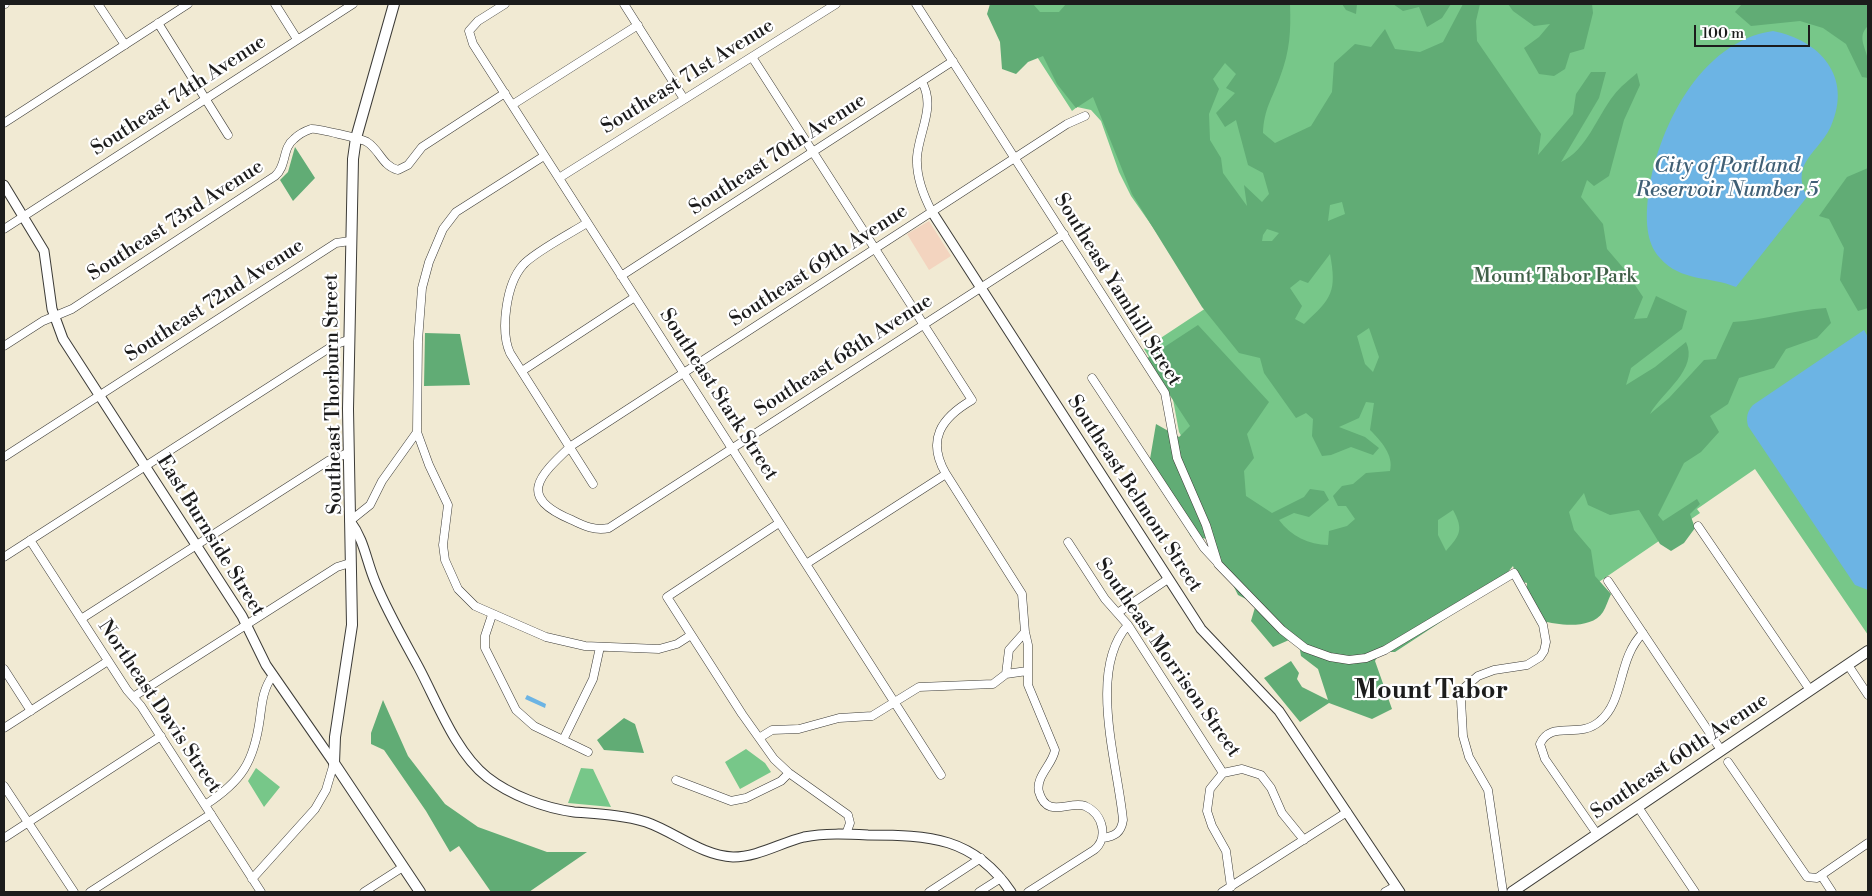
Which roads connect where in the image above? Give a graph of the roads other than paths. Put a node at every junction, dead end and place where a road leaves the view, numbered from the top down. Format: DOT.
graph roads {
  1 [pos="98,4"];
  2 [pos="188,4"];
  3 [pos="275,4"];
  4 [pos="353,4"];
  5 [pos="394,4"];
  6 [pos="505,4"];
  7 [pos="836,4"];
  8 [pos="916,4"];
  9 [pos="627,5"];
  10 [pos="158,23"];
  11 [pos="638,25"];
  12 [pos="297,39"];
  13 [pos="125,45"];
  14 [pos="752,56"];
  15 [pos="953,62"];
  16 [pos="922,82"];
  17 [pos="505,93"];
  18 [pos="205,98"];
  19 [pos="684,99"];
  20 [pos="512,104"];
  21 [pos="1085,116"];
  22 [pos="4,122"];
  23 [pos="228,135"];
  24 [pos="356,138"];
  25 [pos="813,152"];
  26 [pos="544,156"];
  27 [pos="1015,158"];
  28 [pos="558,178"];
  29 [pos="4,185"];
  30 [pos="932,212"];
  31 [pos="24,216"];
  32 [pos="587,223"];
  33 [pos="4,229"];
  34 [pos="1064,234"];
  35 [pos="350,241"];
  36 [pos="875,250"];
  37 [pos="621,276"];
  38 [pos="980,288"];
  39 [pos="635,297"];
  40 [pos="54,317"];
  41 [pos="924,324"];
  42 [pos="348,340"];
  43 [pos="4,346"];
  44 [pos="522,370"];
  45 [pos="683,373"];
  46 [pos="1092,378"];
  47 [pos="100,395"];
  48 [pos="418,432"];
  49 [pos="570,446"];
  50 [pos="731,449"];
  51 [pos="348,452"];
  52 [pos="4,457"];
  53 [pos="145,466"];
  54 [pos="946,474"];
  55 [pos="593,484"];
  56 [pos="350,521"];
  57 [pos="618,522"];
  58 [pos="779,523"];
  59 [pos="1698,526"];
  60 [pos="30,540"];
  61 [pos="1068,542"];
  62 [pos="196,545"];
  63 [pos="4,557"];
  64 [pos="350,563"];
  65 [pos="806,564"];
  66 [pos="1218,564"];
  67 [pos="1168,579"];
  68 [pos="1608,581"];
  69 [pos="1118,612"];
  70 [pos="492,615"];
  71 [pos="81,619"];
  72 [pos="247,624"];
  73 [pos="1128,625"];
  74 [pos="1025,632"];
  75 [pos="1643,633"];
  76 [pos="691,635"];
  77 [pos="600,647"];
  78 [pos="1868,651"];
  79 [pos="108,661"];
  80 [pos="1848,664"];
  81 [pos="4,669"];
  82 [pos="1027,671"];
  83 [pos="1006,674"];
  84 [pos="273,675"];
  85 [pos="1810,690"];
  86 [pos="1868,696"];
  87 [pos="133,698"];
  88 [pos="895,703"];
  89 [pos="31,711"];
  90 [pos="4,728"];
  91 [pos="161,736"];
  92 [pos="759,738"];
  93 [pos="563,740"];
  94 [pos="1721,750"];
  95 [pos="588,752"];
  96 [pos="1728,762"];
  97 [pos="334,763"];
  98 [pos="789,774"];
  99 [pos="1223,774"];
  100 [pos="941,775"];
  101 [pos="676,780"];
  102 [pos="4,786"];
  103 [pos="205,805"];
  104 [pos="1638,807"];
  105 [pos="1347,812"];
  106 [pos="211,814"];
  107 [pos="28,822"];
  108 [pos="846,834"];
  109 [pos="1597,834"];
  110 [pos="4,838"];
  111 [pos="1103,838"];
  112 [pos="1304,840"];
  113 [pos="1868,843"];
  114 [pos="981,858"];
  115 [pos="403,867"];
  116 [pos="1821,875"];
  117 [pos="1001,878"];
  118 [pos="252,879"];
  119 [pos="1230,887"];
  120 [pos="1398,889"];
  121 [pos="74,892"];
  122 [pos="90,892"];
  123 [pos="261,892"];
  124 [pos="364,892"];
  125 [pos="420,892"];
  126 [pos="929,892"];
  127 [pos="979,892"];
  128 [pos="1011,892"];
  129 [pos="1028,892"];
  130 [pos="1222,892"];
  131 [pos="1385,892"];
  132 [pos="1503,892"];
  133 [pos="1512,892"];
  134 [pos="1695,892"];
  135 [pos="1832,892"];
  1 -- 13 [label="street"];
  2 -- 10 [label="street"];
  3 -- 12 [label="street"];
  4 -- 12 [label="street, Southeast 74th Avenue"];
  5 -- 24 [label="main road, Southeast Thorburn Street"];
  6 -- 17 [label="street, Southeast Stark Street"];
  7 -- 14 [label="street, Southeast 71st Avenue"];
  8 -- 15 [label="street, Southeast Yamhill Street"];
  9 -- 11 [label="street"];
  10 -- 13 [label="street"];
  10 -- 18 [label="street"];
  11 -- 19 [label="street"];
  11 -- 20 [label="street"];
  12 -- 18 [label="street, Southeast 74th Avenue"];
  13 -- 22 [label="street"];
  14 -- 19 [label="street, Southeast 71st Avenue"];
  14 -- 25 [label="street"];
  15 -- 16 [label="street, Southeast 70th Avenue"];
  15 -- 27 [label="street, Southeast Yamhill Street"];
  16 -- 25 [label="street, Southeast 70th Avenue"];
  16 -- 30 [label="street, Southeast Belmont Street"];
  17 -- 20 [label="street, Southeast Stark Street"];
  17 -- 24 [label="street"];
  18 -- 23 [label="street"];
  18 -- 31 [label="street, Southeast 74th Avenue"];
  19 -- 28 [label="street, Southeast 71st Avenue"];
  20 -- 26 [label="street, Southeast Stark Street"];
  21 -- 27 [label="street, Southeast 69th Avenue"];
  24 -- 35 [label="main road, Southeast Thorburn Street"];
  24 -- 40 [label="street, Southeast 73rd Avenue"];
  25 -- 36 [label="street"];
  25 -- 37 [label="street, Southeast 70th Avenue"];
  26 -- 28 [label="street, Southeast Stark Street"];
  26 -- 48 [label="street"];
  27 -- 30 [label="street, Southeast 69th Avenue"];
  27 -- 34 [label="street, Southeast Yamhill Street"];
  28 -- 32 [label="street, Southeast Stark Street"];
  29 -- 31 [label="street, East Burnside Street"];
  30 -- 36 [label="street, Southeast 69th Avenue"];
  30 -- 38 [label="street, Southeast Belmont Street"];
  31 -- 33 [label="street, Southeast 74th Avenue"];
  31 -- 40 [label="street, East Burnside Street"];
  32 -- 37 [label="street, Southeast Stark Street"];
  32 -- 44 [label="street"];
  34 -- 38 [label="street, Southeast 68th Avenue"];
  34 -- 66 [label="street, Southeast Yamhill Street"];
  35 -- 42 [label="main road, Southeast Thorburn Street"];
  35 -- 47 [label="street, Southeast 72nd Avenue"];
  36 -- 41 [label="street"];
  36 -- 45 [label="street, Southeast 69th Avenue"];
  37 -- 39 [label="street, Southeast Stark Street"];
  38 -- 41 [label="street, Southeast 68th Avenue"];
  38 -- 67 [label="street, Southeast Belmont Street"];
  39 -- 44 [label="street"];
  39 -- 45 [label="street, Southeast Stark Street"];
  40 -- 43 [label="street, Southeast 73rd Avenue"];
  40 -- 47 [label="street, East Burnside Street"];
  41 -- 50 [label="street, Southeast 68th Avenue"];
  41 -- 54 [label="street"];
  42 -- 51 [label="main road, Southeast Thorburn Street"];
  42 -- 53 [label="street"];
  44 -- 49 [label="street"];
  45 -- 49 [label="street, Southeast 69th Avenue"];
  45 -- 50 [label="street, Southeast Stark Street"];
  46 -- 66 [label="street"];
  47 -- 52 [label="street, Southeast 72nd Avenue"];
  47 -- 53 [label="street, East Burnside Street"];
  48 -- 56 [label="street"];
  48 -- 70 [label="street"];
  49 -- 55 [label="street"];
  49 -- 57 [label="street, Southeast 69th Avenue"];
  50 -- 57 [label="street, Southeast 68th Avenue"];
  50 -- 58 [label="street, Southeast Stark Street"];
  51 -- 56 [label="main road, Southeast Thorburn Street"];
  51 -- 62 [label="street"];
  53 -- 60 [label="street"];
  53 -- 62 [label="street, East Burnside Street"];
  54 -- 65 [label="street"];
  54 -- 74 [label="street"];
  56 -- 64 [label="main road"];
  56 -- 108 [label="street, Southeast Thorburn Street"];
  58 -- 65 [label="street, Southeast Stark Street"];
  58 -- 76 [label="street"];
  59 -- 85 [label="street"];
  60 -- 63 [label="street"];
  60 -- 71 [label="street, Northeast Davis Street"];
  61 -- 69 [label="street, Southeast Morrison Street"];
  62 -- 71 [label="street"];
  62 -- 72 [label="street, East Burnside Street"];
  64 -- 72 [label="street"];
  64 -- 97 [label="main road"];
  65 -- 88 [label="street, Southeast Stark Street"];
  66 -- 132 [label="street, Southeast Yamhill Street"];
  67 -- 69 [label="street"];
  67 -- 105 [label="street, Southeast Belmont Street"];
  68 -- 75 [label="street"];
  69 -- 73 [label="street, Southeast Morrison Street"];
  70 -- 77 [label="street"];
  70 -- 93 [label="street"];
  71 -- 79 [label="street, Northeast Davis Street"];
  72 -- 84 [label="street, East Burnside Street"];
  72 -- 87 [label="street"];
  73 -- 99 [label="street, Southeast Morrison Street"];
  73 -- 111 [label="street"];
  74 -- 82 [label="street"];
  74 -- 83 [label="street"];
  75 -- 94 [label="street"];
  75 -- 109 [label="street"];
  76 -- 77 [label="street"];
  76 -- 92 [label="street"];
  77 -- 93 [label="street"];
  78 -- 80 [label="main road, Southeast 60th Avenue"];
  79 -- 87 [label="street, Northeast Davis Street"];
  79 -- 89 [label="street"];
  80 -- 85 [label="main road, Southeast 60th Avenue"];
  80 -- 86 [label="street"];
  81 -- 89 [label="street"];
  82 -- 83 [label="street"];
  82 -- 111 [label="street"];
  83 -- 88 [label="street"];
  84 -- 97 [label="street, East Burnside Street"];
  84 -- 103 [label="street"];
  85 -- 94 [label="main road, Southeast 60th Avenue"];
  87 -- 91 [label="street, Northeast Davis Street"];
  88 -- 92 [label="street"];
  88 -- 100 [label="street, Southeast Stark Street"];
  89 -- 90 [label="street"];
  91 -- 103 [label="street, Northeast Davis Street"];
  91 -- 107 [label="street"];
  92 -- 98 [label="street"];
  93 -- 95 [label="street"];
  94 -- 104 [label="main road, Southeast 60th Avenue"];
  96 -- 116 [label="street"];
  97 -- 115 [label="main road, East Burnside Street"];
  97 -- 118 [label="street"];
  98 -- 101 [label="street"];
  98 -- 108 [label="street"];
  99 -- 112 [label="street, Southeast Morrison Street"];
  99 -- 119 [label="street"];
  102 -- 107 [label="street"];
  103 -- 106 [label="street, Northeast Davis Street"];
  104 -- 109 [label="main road, Southeast 60th Avenue"];
  104 -- 134 [label="street"];
  105 -- 112 [label="street"];
  105 -- 120 [label="street, Southeast Belmont Street"];
  106 -- 118 [label="street, Northeast Davis Street"];
  106 -- 122 [label="street"];
  107 -- 110 [label="street"];
  107 -- 121 [label="street"];
  108 -- 114 [label="street, Southeast Thorburn Street"];
  109 -- 133 [label="main road, Southeast 60th Avenue"];
  111 -- 129 [label="street"];
  112 -- 119 [label="street"];
  113 -- 116 [label="street"];
  114 -- 117 [label="street, Southeast Thorburn Street"];
  114 -- 126 [label="street"];
  115 -- 124 [label="street"];
  115 -- 125 [label="main road, East Burnside Street"];
  116 -- 135 [label="street"];
  117 -- 127 [label="street"];
  117 -- 128 [label="street"];
  118 -- 123 [label="street, Northeast Davis Street"];
  119 -- 130 [label="street"];
  120 -- 131 [label="street"];
}
